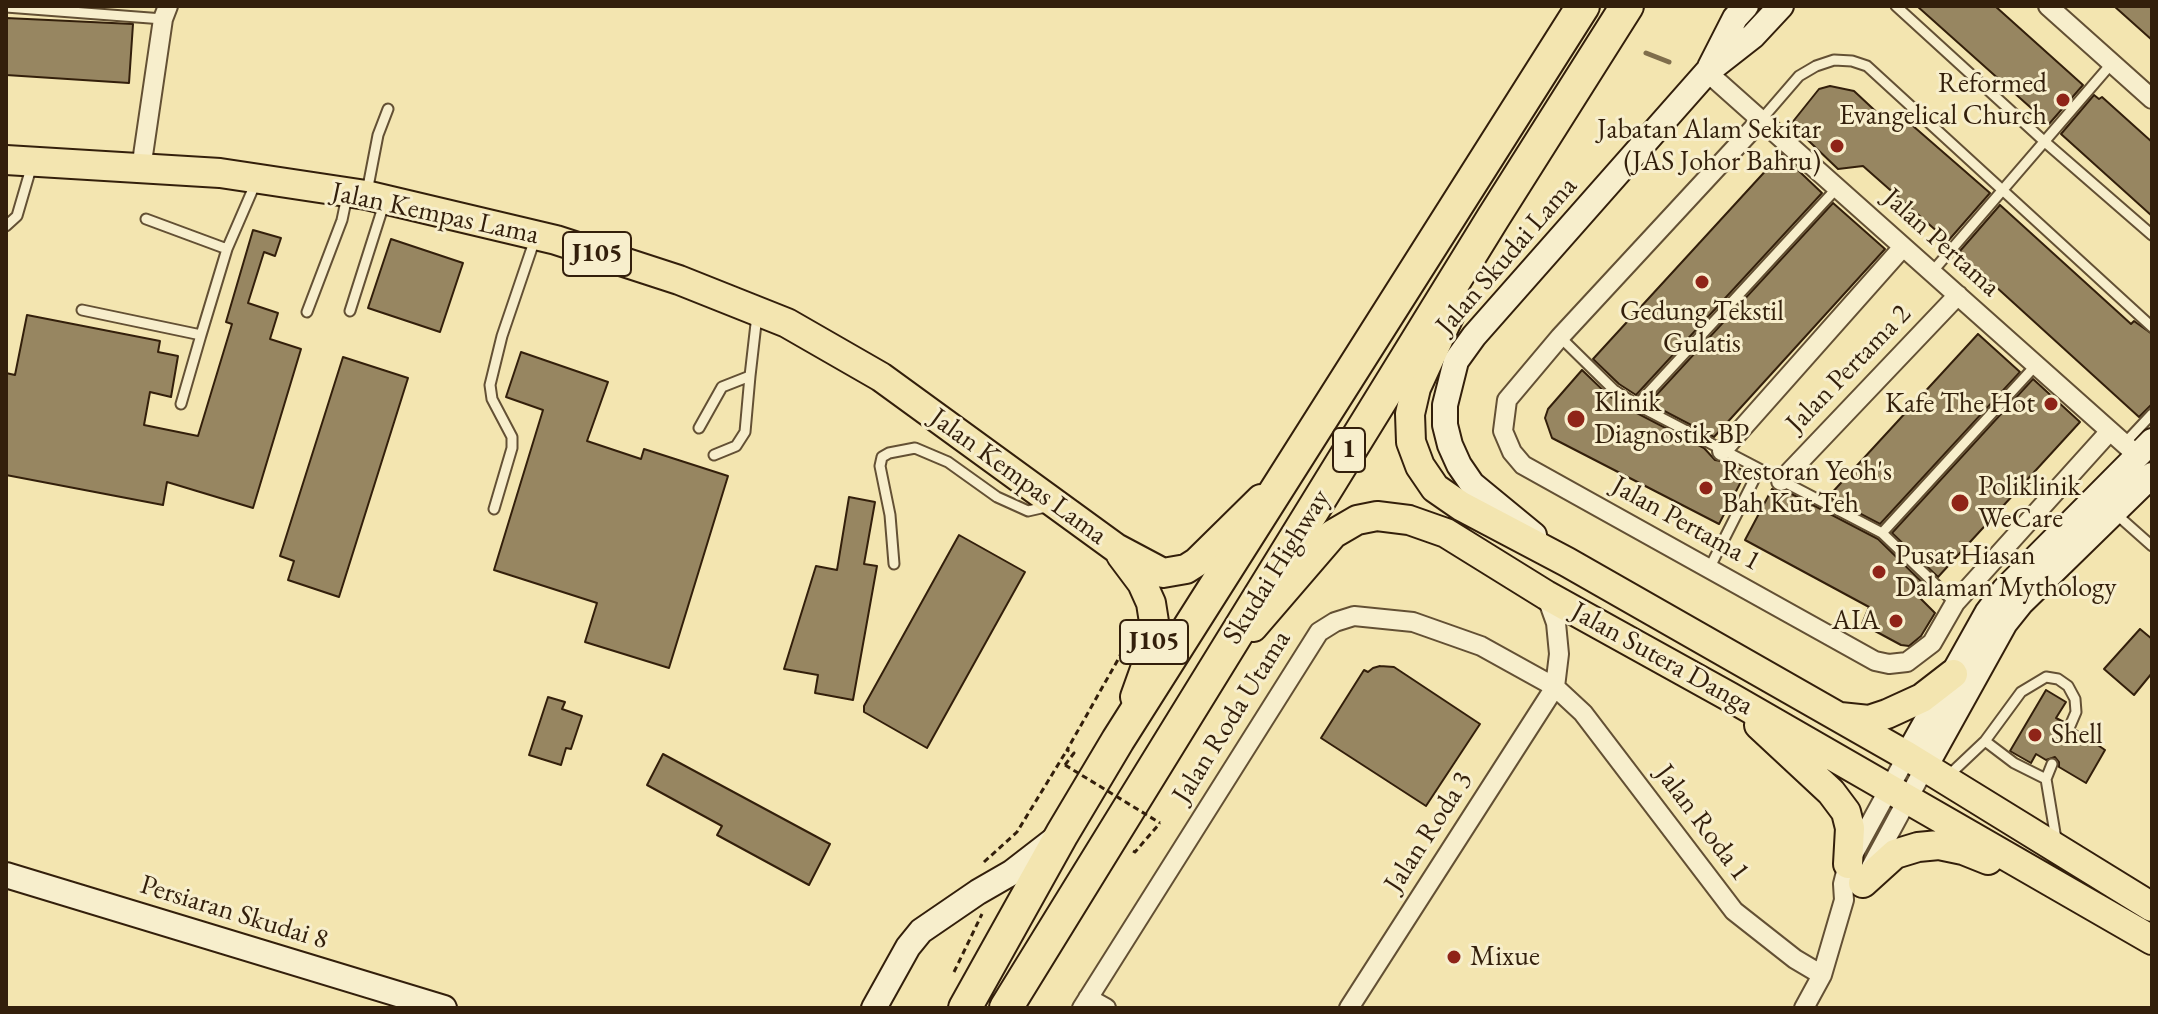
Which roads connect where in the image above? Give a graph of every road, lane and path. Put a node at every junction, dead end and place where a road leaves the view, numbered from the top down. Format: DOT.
graph roads {
  1 [pos="1583,6"];
  2 [pos="1627,6"];
  3 [pos="1746,6"];
  4 [pos="1781,6"];
  5 [pos="1896,6"];
  6 [pos="2048,6"];
  7 [pos="6,7"];
  8 [pos="165,13"];
  9 [pos="2112,63"];
  10 [pos="1707,72"];
  11 [pos="2152,99"];
  12 [pos="388,109"];
  13 [pos="1761,120"];
  14 [pos="2045,142"];
  15 [pos="17,161"];
  16 [pos="141,169"];
  17 [pos="257,179"];
  18 [pos="1837,188"];
  19 [pos="2004,189"];
  20 [pos="366,196"];
  21 [pos="1493,218"];
  22 [pos="146,219"];
  23 [pos="6,226"];
  24 [pos="2152,235"];
  25 [pos="536,236"];
  26 [pos="1903,247"];
  27 [pos="227,249"];
  28 [pos="1932,272"];
  29 [pos="1958,295"];
  30 [pos="82,310"];
  31 [pos="350,311"];
  32 [pos="757,311"];
  33 [pos="307,312"];
  34 [pos="2152,327"];
  35 [pos="201,335"];
  36 [pos="1560,337"];
  37 [pos="2036,365"];
  38 [pos="750,376"];
  39 [pos="181,404"];
  40 [pos="1637,405"];
  41 [pos="2152,414"];
  42 [pos="699,428"];
  43 [pos="2135,449"];
  44 [pos="1722,451"];
  45 [pos="714,455"];
  46 [pos="1759,470"];
  47 [pos="1282,479"];
  48 [pos="1781,481"];
  49 [pos="2096,495"];
  50 [pos="1053,504"];
  51 [pos="494,509"];
  52 [pos="2115,513"];
  53 [pos="1882,533"];
  54 [pos="2152,546"];
  55 [pos="1116,548"];
  56 [pos="1567,562"];
  57 [pos="894,564"];
  58 [pos="1709,569"];
  59 [pos="1142,583"];
  60 [pos="1546,595"];
  61 [pos="1955,603"];
  62 [pos="1953,674"];
  63 [pos="1206,682"];
  64 [pos="1555,687"];
  65 [pos="1730,697"];
  66 [pos="1839,717"];
  67 [pos="2070,726"];
  68 [pos="1118,740"];
  69 [pos="1985,741"];
  70 [pos="1067,750"];
  71 [pos="2052,764"];
  72 [pos="1926,767"];
  73 [pos="2046,779"];
  74 [pos="1898,793"];
  75 [pos="1062,834"];
  76 [pos="2058,849"];
  77 [pos="1135,852"];
  78 [pos="979,867"];
  79 [pos="6,875"];
  80 [pos="1852,882"];
  81 [pos="2074,895"];
  82 [pos="986,907"];
  83 [pos="2152,907"];
  84 [pos="2152,940"];
  85 [pos="1822,975"];
  86 [pos="951,979"];
  87 [pos="1085,1003"];
  88 [pos="444,1008"];
  89 [pos="874,1008"];
  90 [pos="965,1008"];
  91 [pos="1006,1008"];
  92 [pos="1106,1008"];
  93 [pos="1349,1008"];
  94 [pos="1804,1008"];
  1 -- 47 [label="highway, Skudai Highway / 1"];
  2 -- 21 [label="highway, Skudai Highway / 1"];
  3 -- 10 [label="street, Jalan Skudai Lama"];
  4 -- 10 [label="street, Jalan Skudai Lama"];
  5 -- 14 [label="lane"];
  6 -- 9 [label="street"];
  7 -- 8 [label="lane"];
  8 -- 16 [label="street"];
  9 -- 11 [label="street"];
  9 -- 14 [label="lane"];
  10 -- 13 [label="street, Jalan Pertama"];
  10 -- 56 [label="street, Jalan Skudai Lama"];
  12 -- 20 [label="lane"];
  13 -- 18 [label="street, Jalan Pertama"];
  13 -- 19 [label="lane"];
  13 -- 36 [label="street, Jalan Pertama 1"];
  14 -- 19 [label="lane"];
  14 -- 24 [label="lane"];
  15 -- 16 [label="main road, Jalan Kempas Lama / J105"];
  15 -- 23 [label="lane"];
  16 -- 17 [label="main road, Jalan Kempas Lama / J105"];
  17 -- 20 [label="main road, Jalan Kempas Lama / J105"];
  17 -- 27 [label="lane"];
  18 -- 26 [label="street, Jalan Pertama"];
  18 -- 40 [label="lane"];
  19 -- 28 [label="lane"];
  19 -- 34 [label="lane"];
  20 -- 25 [label="main road, Jalan Kempas Lama / J105"];
  20 -- 31 [label="lane"];
  20 -- 33 [label="lane"];
  21 -- 56 [label="main road, Jalan Sutera Danga"];
  21 -- 63 [label="highway, Skudai Highway / 1"];
  22 -- 27 [label="lane"];
  25 -- 32 [label="main road, Jalan Kempas Lama / J105"];
  25 -- 51 [label="lane"];
  26 -- 28 [label="street, Jalan Pertama"];
  26 -- 44 [label="street"];
  27 -- 35 [label="lane"];
  28 -- 29 [label="street, Jalan Pertama"];
  29 -- 37 [label="street, Jalan Pertama"];
  29 -- 48 [label="street, Jalan Pertama 2"];
  30 -- 35 [label="lane"];
  32 -- 38 [label="lane"];
  32 -- 50 [label="main road, Jalan Kempas Lama / J105"];
  35 -- 39 [label="lane"];
  36 -- 40 [label="lane"];
  36 -- 58 [label="street, Jalan Pertama 1"];
  37 -- 43 [label="street, Jalan Pertama"];
  37 -- 53 [label="lane"];
  38 -- 42 [label="lane"];
  38 -- 45 [label="lane"];
  40 -- 44 [label="lane"];
  41 -- 43 [label="lane"];
  43 -- 49 [label="street"];
  43 -- 52 [label="street"];
  43 -- 61 [label="street, Jalan Pertama 1"];
  44 -- 46 [label="lane"];
  46 -- 48 [label="lane"];
  46 -- 58 [label="lane"];
  47 -- 55 [label="main road, Jalan Kempas Lama / J105"];
  47 -- 68 [label="highway, Skudai Highway / 1"];
  48 -- 53 [label="lane"];
  49 -- 52 [label="lane"];
  49 -- 62 [label="street"];
  50 -- 55 [label="main road, Jalan Kempas Lama / J105"];
  50 -- 57 [label="lane"];
  52 -- 54 [label="lane"];
  52 -- 72 [label="street"];
  53 -- 61 [label="lane"];
  55 -- 59 [label="main road, Jalan Kempas Lama / J105"];
  56 -- 66 [label="main road, Jalan Sutera Danga"];
  58 -- 61 [label="street, Jalan Pertama 1"];
  59 -- 68 [label="main road, Jalan Kempas Lama / J105"];
  59 -- 70 [label="path"];
  60 -- 63 [label="main road, Jalan Sutera Danga"];
  60 -- 64 [label="street"];
  60 -- 65 [label="main road, Jalan Sutera Danga"];
  62 -- 66 [label="main road"];
  62 -- 72 [label="street"];
  63 -- 91 [label="highway, Skudai Highway / 1"];
  64 -- 85 [label="street, Jalan Roda 1"];
  64 -- 87 [label="street, Jalan Roda Utama"];
  64 -- 93 [label="street, Jalan Roda 3"];
  65 -- 74 [label="main road, Jalan Sutera Danga"];
  65 -- 80 [label="main road"];
  66 -- 72 [label="main road, Jalan Sutera Danga"];
  67 -- 69 [label="lane"];
  68 -- 75 [label="highway, Skudai Highway / 1"];
  69 -- 72 [label="lane"];
  69 -- 73 [label="lane"];
  70 -- 77 [label="path, bridge"];
  70 -- 78 [label="path"];
  71 -- 73 [label="lane"];
  72 -- 74 [label="street"];
  72 -- 76 [label="main road, Jalan Sutera Danga"];
  73 -- 76 [label="lane"];
  74 -- 80 [label="street"];
  74 -- 81 [label="main road, Jalan Sutera Danga"];
  75 -- 89 [label="street"];
  75 -- 90 [label="highway, Skudai Highway / 1"];
  76 -- 83 [label="main road, Jalan Sutera Danga"];
  79 -- 88 [label="street, Persiaran Skudai 8"];
  80 -- 81 [label="main road"];
  80 -- 85 [label="street"];
  81 -- 84 [label="main road, Jalan Sutera Danga"];
  82 -- 86 [label="path"];
  85 -- 94 [label="street"];
  87 -- 92 [label="street"];
}
